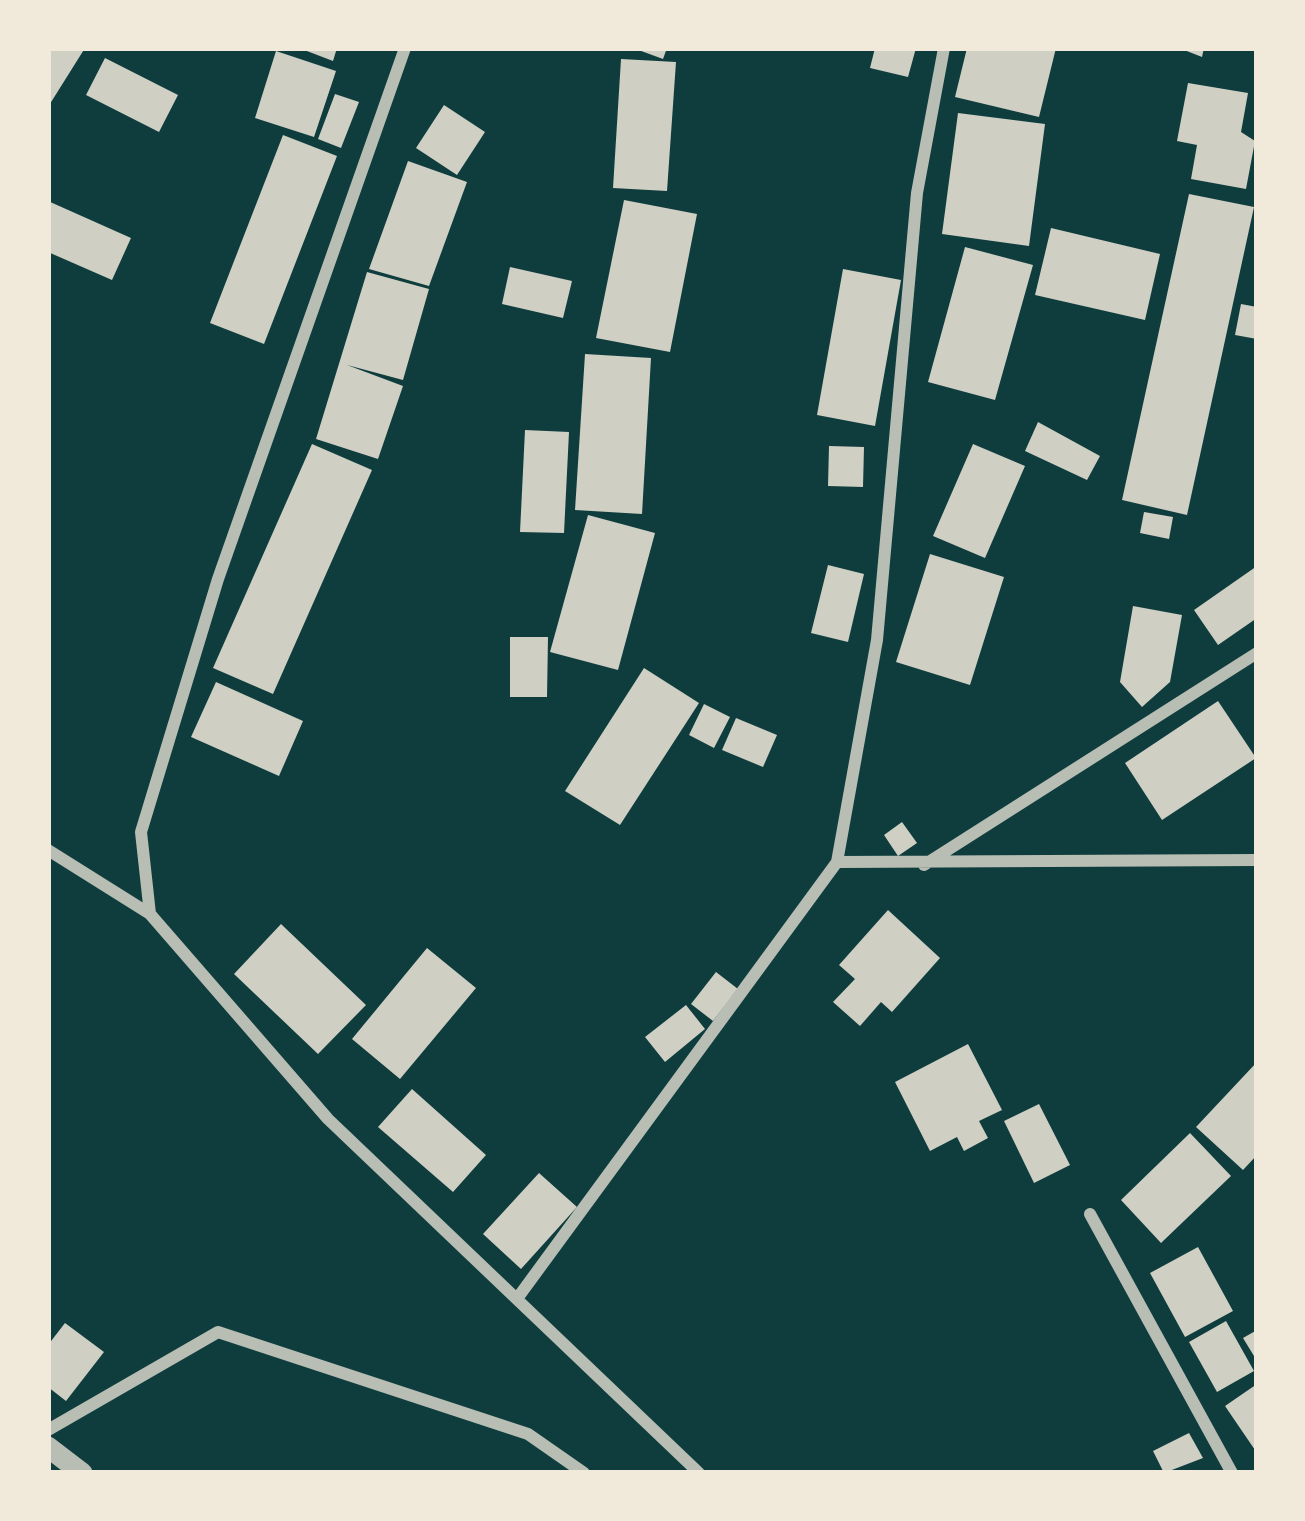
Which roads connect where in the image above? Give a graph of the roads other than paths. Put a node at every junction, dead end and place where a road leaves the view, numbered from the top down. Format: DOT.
graph roads {
  1 [pos="405,48"];
  2 [pos="944,48"];
  3 [pos="1257,653"];
  4 [pos="48,850"];
  5 [pos="1257,860"];
  6 [pos="837,862"];
  7 [pos="924,865"];
  8 [pos="150,914"];
  9 [pos="1090,1214"];
  10 [pos="519,1296"];
  11 [pos="48,1430"];
  12 [pos="48,1447"];
  13 [pos="82,1473"];
  14 [pos="584,1473"];
  15 [pos="694,1473"];
  16 [pos="1232,1473"];
  1 -- 8 [label="street"];
  2 -- 6 [label="street"];
  3 -- 7 [label="street"];
  4 -- 8 [label="street"];
  5 -- 7 [label="street"];
  6 -- 7 [label="street"];
  6 -- 10 [label="street"];
  8 -- 10 [label="street"];
  9 -- 16 [label="street"];
  10 -- 15 [label="street"];
  11 -- 14 [label="street"];
  12 -- 13 [label="street"];
}
